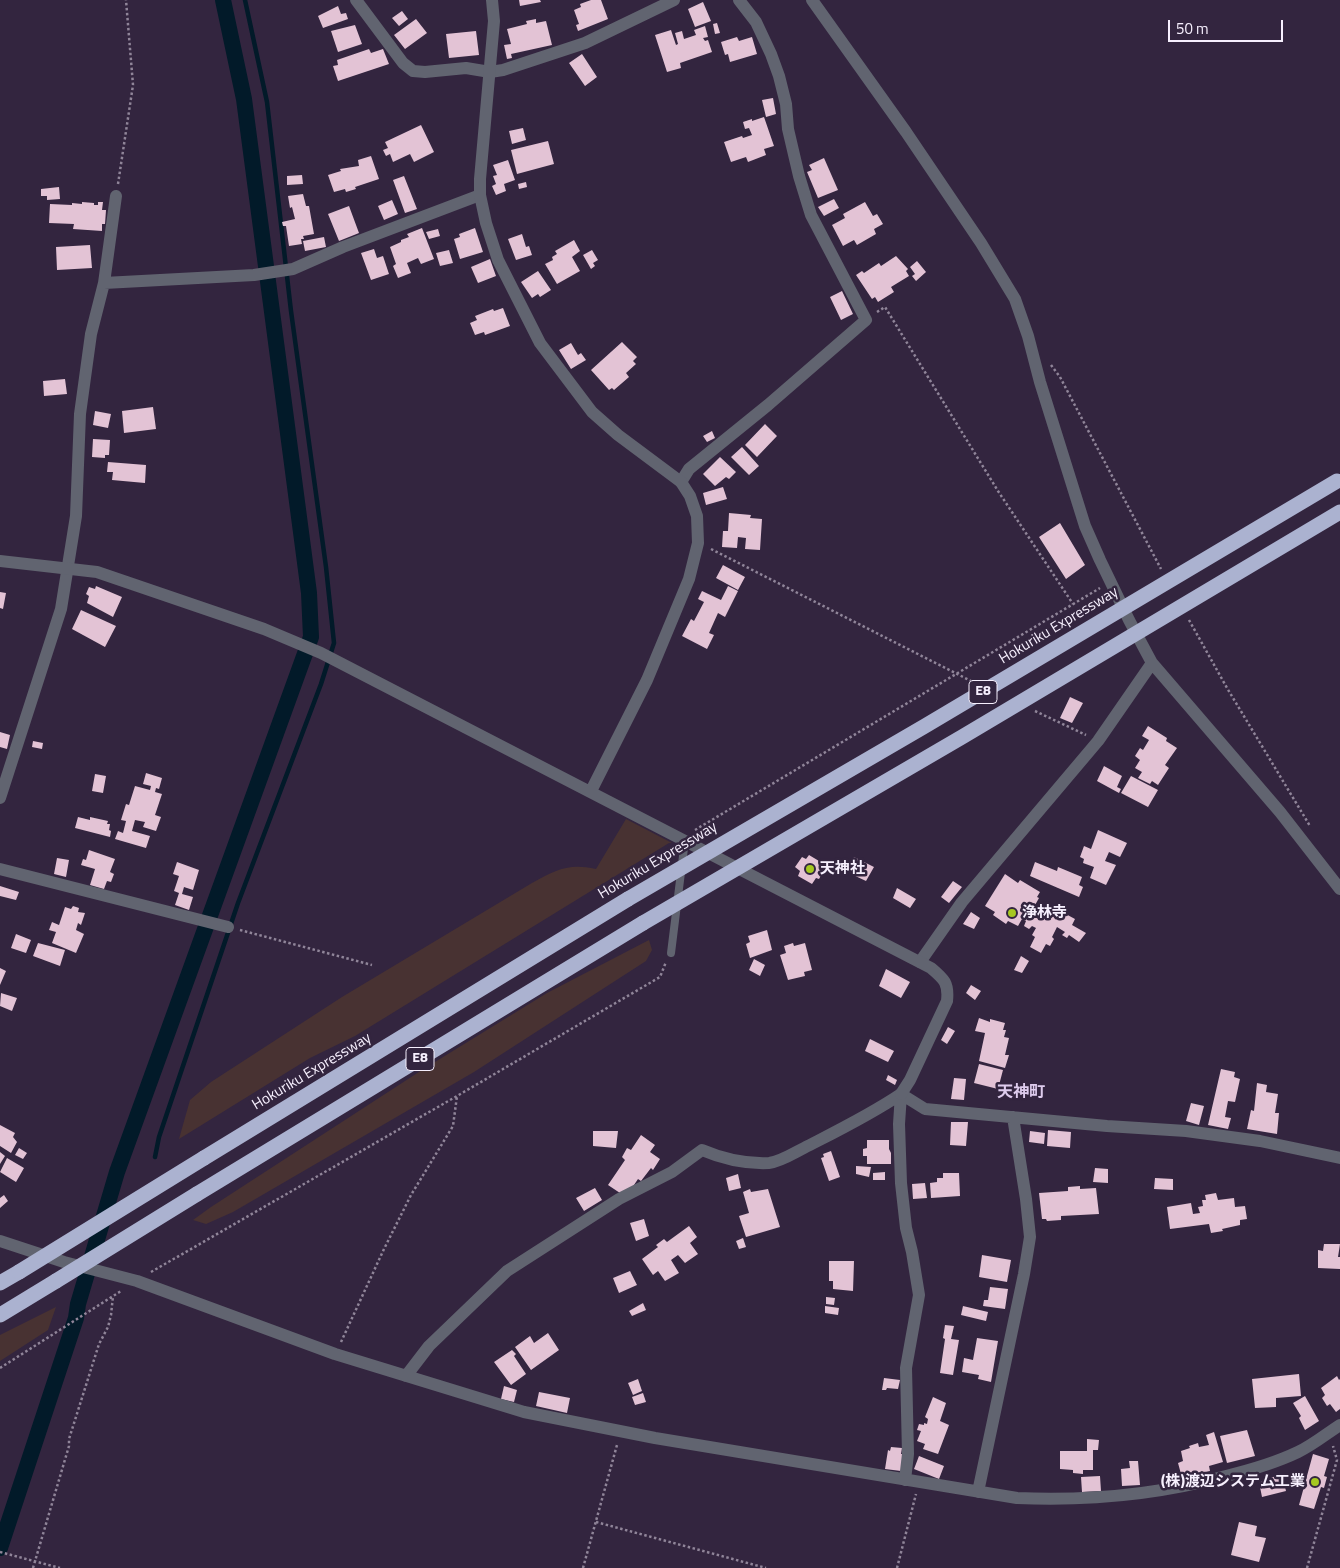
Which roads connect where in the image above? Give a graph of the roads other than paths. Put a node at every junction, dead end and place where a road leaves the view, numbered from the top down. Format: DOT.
graph roads {
  1 [pos="356,0"];
  2 [pos="492,0"];
  3 [pos="674,0"];
  4 [pos="739,0"];
  5 [pos="812,0"];
  6 [pos="490,72"];
  7 [pos="480,195"];
  8 [pos="116,196"];
  9 [pos="104,283"];
  10 [pos="1340,479"];
  11 [pos="681,482"];
  12 [pos="1340,512"];
  13 [pos="0,561"];
  14 [pos="68,569"];
  15 [pos="1152,663"];
  16 [pos="591,791"];
  17 [pos="0,798"];
  18 [pos="685,840"];
  19 [pos="0,869"];
  20 [pos="1340,889"];
  21 [pos="234,928"];
  22 [pos="671,953"];
  23 [pos="920,962"];
  24 [pos="901,1094"];
  25 [pos="1013,1118"];
  26 [pos="1340,1158"];
  27 [pos="0,1241"];
  28 [pos="0,1283"];
  29 [pos="0,1315"];
  30 [pos="406,1376"];
  31 [pos="1340,1425"];
  32 [pos="905,1480"];
  33 [pos="978,1492"];
  1 -- 6 [label="street"];
  2 -- 6 [label="street"];
  3 -- 6 [label="street"];
  4 -- 11 [label="street"];
  5 -- 15 [label="street"];
  6 -- 7 [label="street"];
  7 -- 9 [label="street"];
  7 -- 11 [label="street"];
  8 -- 9 [label="street"];
  9 -- 14 [label="street"];
  10 -- 28 [label="highway, Hokuriku Expressway / E8, bridge"];
  11 -- 16 [label="street"];
  12 -- 29 [label="highway, E8, bridge"];
  13 -- 14 [label="street"];
  14 -- 16 [label="street"];
  14 -- 17 [label="street"];
  15 -- 20 [label="street"];
  15 -- 23 [label="street"];
  16 -- 18 [label="street"];
  18 -- 22 [label="lane"];
  18 -- 23 [label="street"];
  19 -- 21 [label="street"];
  23 -- 24 [label="street"];
  24 -- 25 [label="street"];
  24 -- 30 [label="street"];
  24 -- 32 [label="street"];
  25 -- 26 [label="street"];
  25 -- 33 [label="street"];
  27 -- 30 [label="street"];
  30 -- 32 [label="street"];
  31 -- 33 [label="street"];
  32 -- 33 [label="street"];
}
